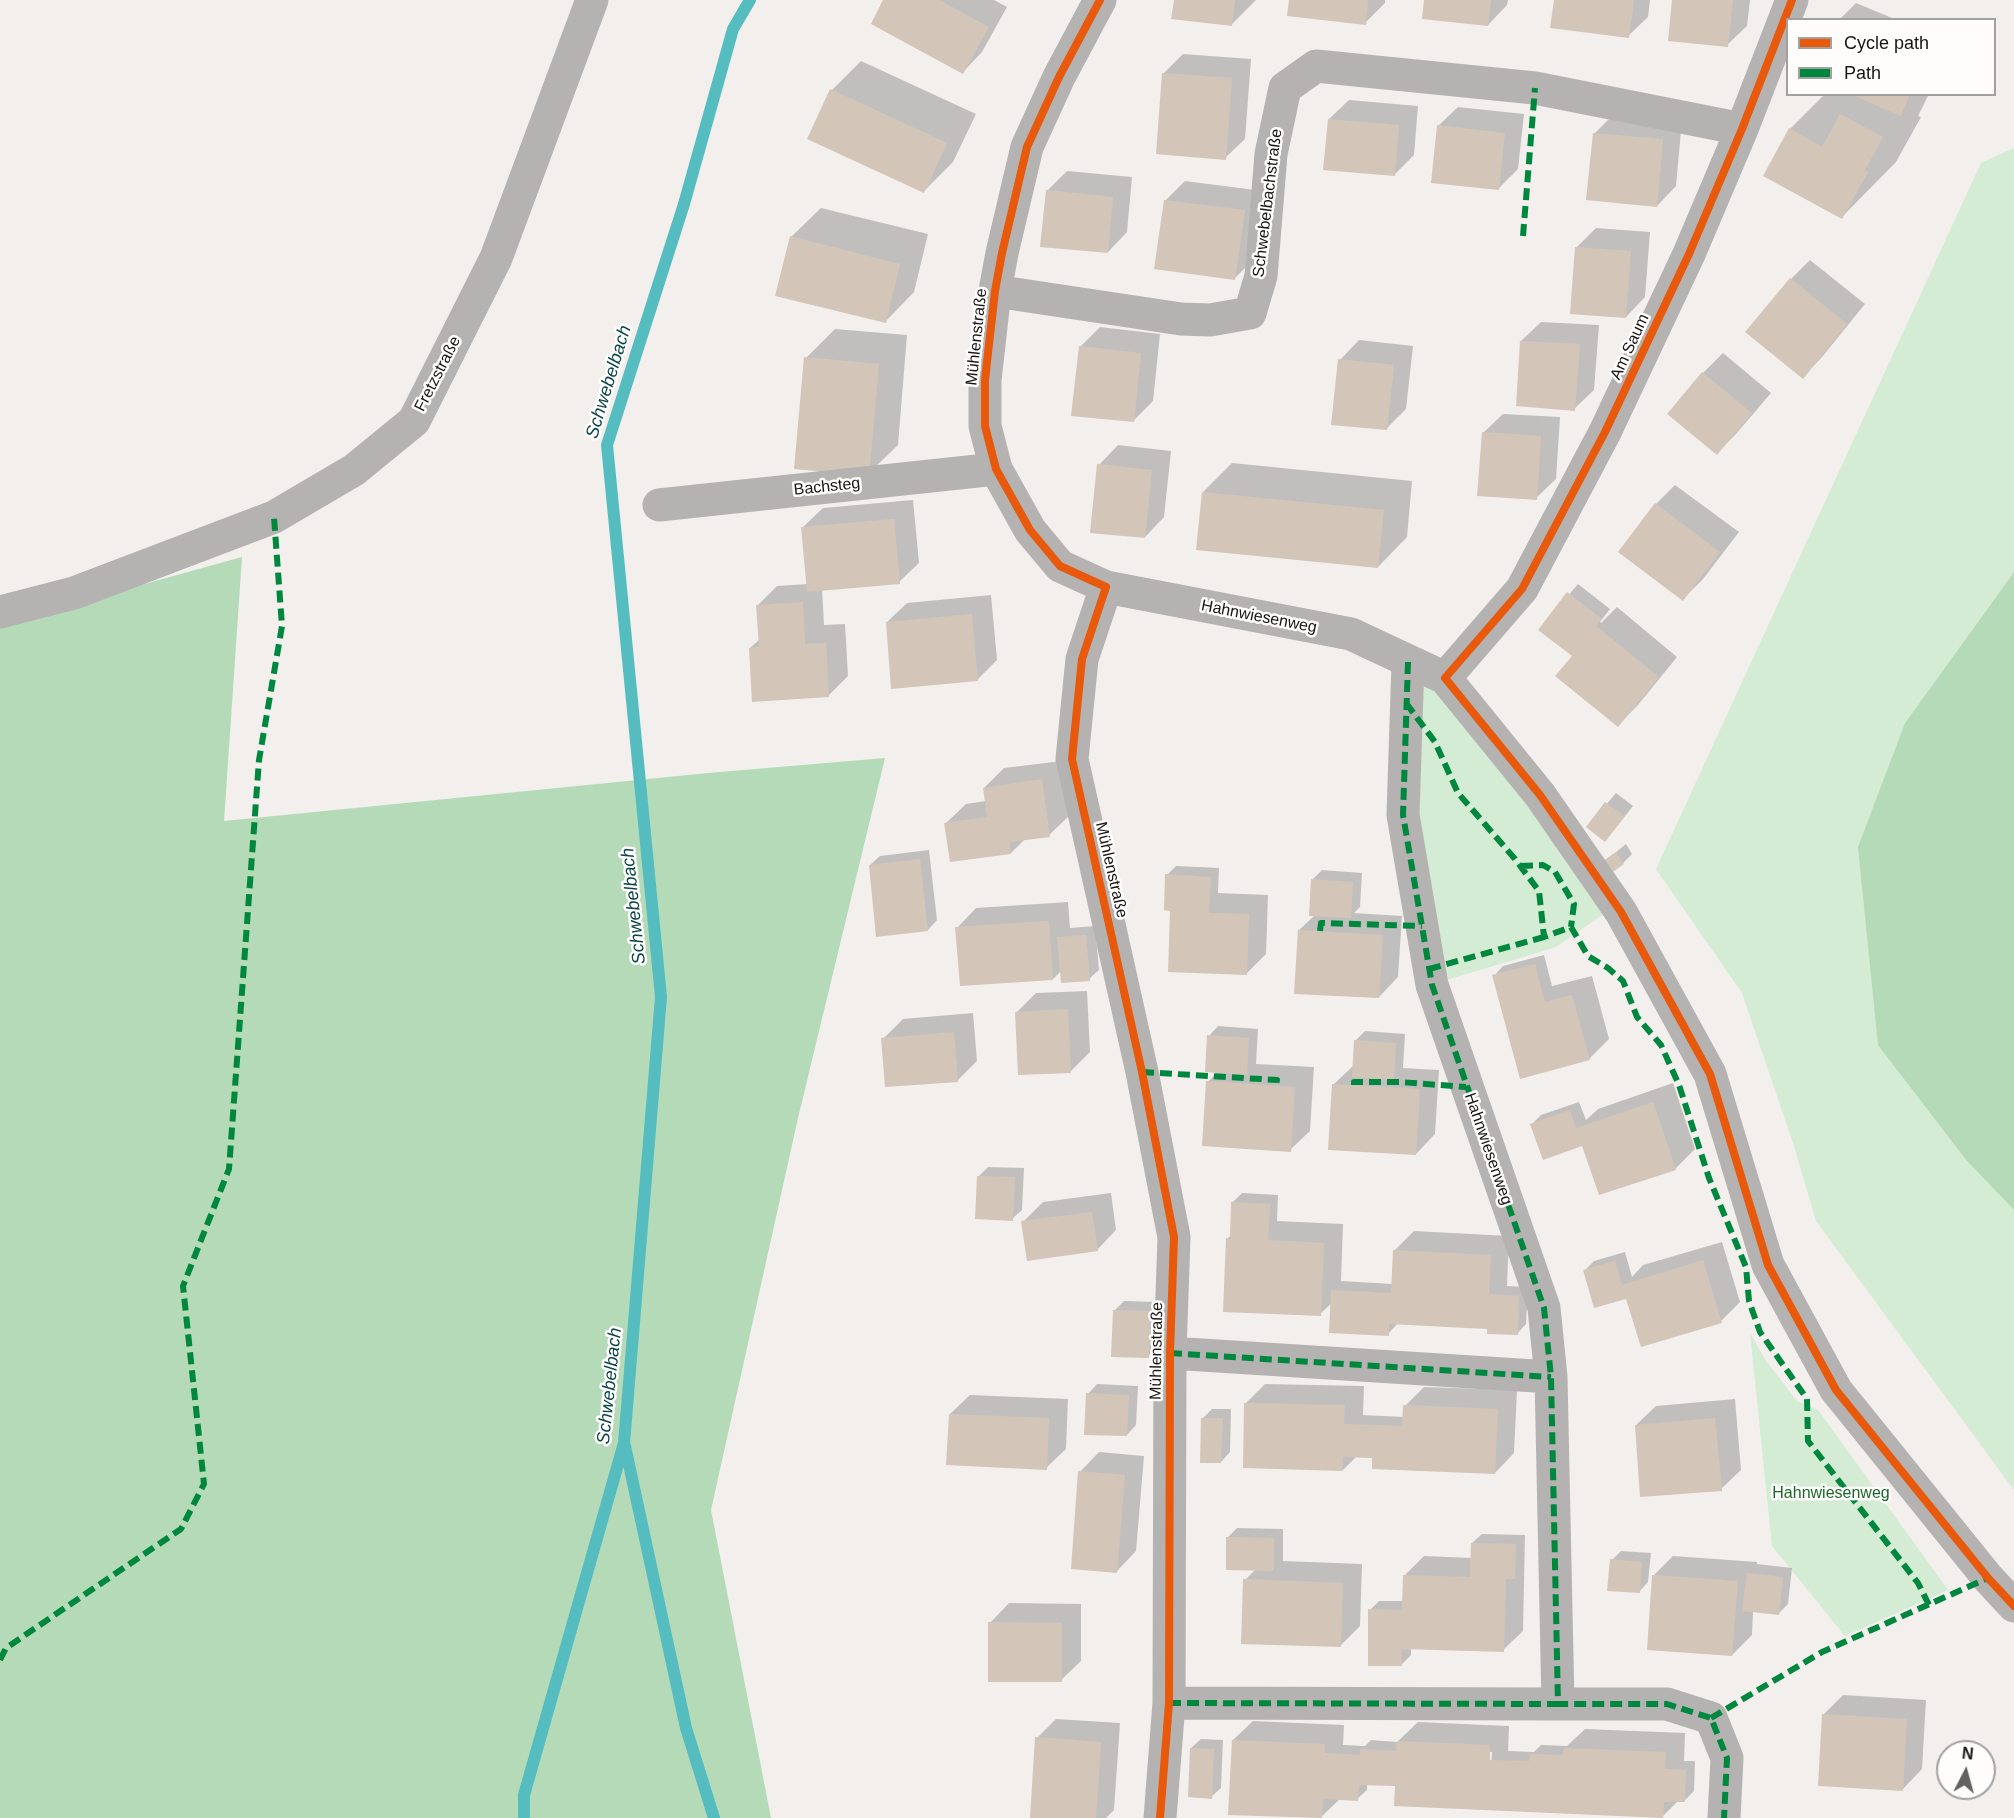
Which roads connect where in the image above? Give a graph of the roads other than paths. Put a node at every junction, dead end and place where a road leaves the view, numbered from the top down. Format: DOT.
graph roads {
  1 [pos="592,0"];
  2 [pos="1100,0"];
  3 [pos="1792,0"];
  4 [pos="1742,129"];
  5 [pos="995,291"];
  6 [pos="996,470"];
  7 [pos="659,505"];
  8 [pos="1106,587"];
  9 [pos="0,612"];
  10 [pos="1408,662"];
  11 [pos="1445,678"];
  12 [pos="1170,1353"];
  13 [pos="1551,1377"];
  14 [pos="2014,1606"];
  15 [pos="1169,1703"];
  16 [pos="1558,1704"];
  17 [pos="1160,1818"];
  18 [pos="1724,1818"];
  1 -- 9 [label="street, Fretzstraße"];
  2 -- 5 [label="street, Mühlenstraße"];
  3 -- 4 [label="street, Am Saum"];
  4 -- 5 [label="street, Schwebelbachstraße"];
  4 -- 11 [label="street, Am Saum"];
  5 -- 6 [label="street, Mühlenstraße"];
  6 -- 7 [label="street, Bachsteg"];
  6 -- 8 [label="street, Mühlenstraße"];
  8 -- 10 [label="street, Hahnwiesenweg"];
  8 -- 12 [label="street, Mühlenstraße"];
  10 -- 11 [label="street, Hahnwiesenweg"];
  10 -- 13 [label="street, Hahnwiesenweg"];
  11 -- 14 [label="street"];
  12 -- 13 [label="street, Mühlenstraße"];
  12 -- 15 [label="street, Mühlenstraße"];
  13 -- 16 [label="street, Hahnwiesenweg"];
  15 -- 16 [label="street"];
  15 -- 17 [label="street, Mühlenstraße"];
  16 -- 18 [label="street"];
}
